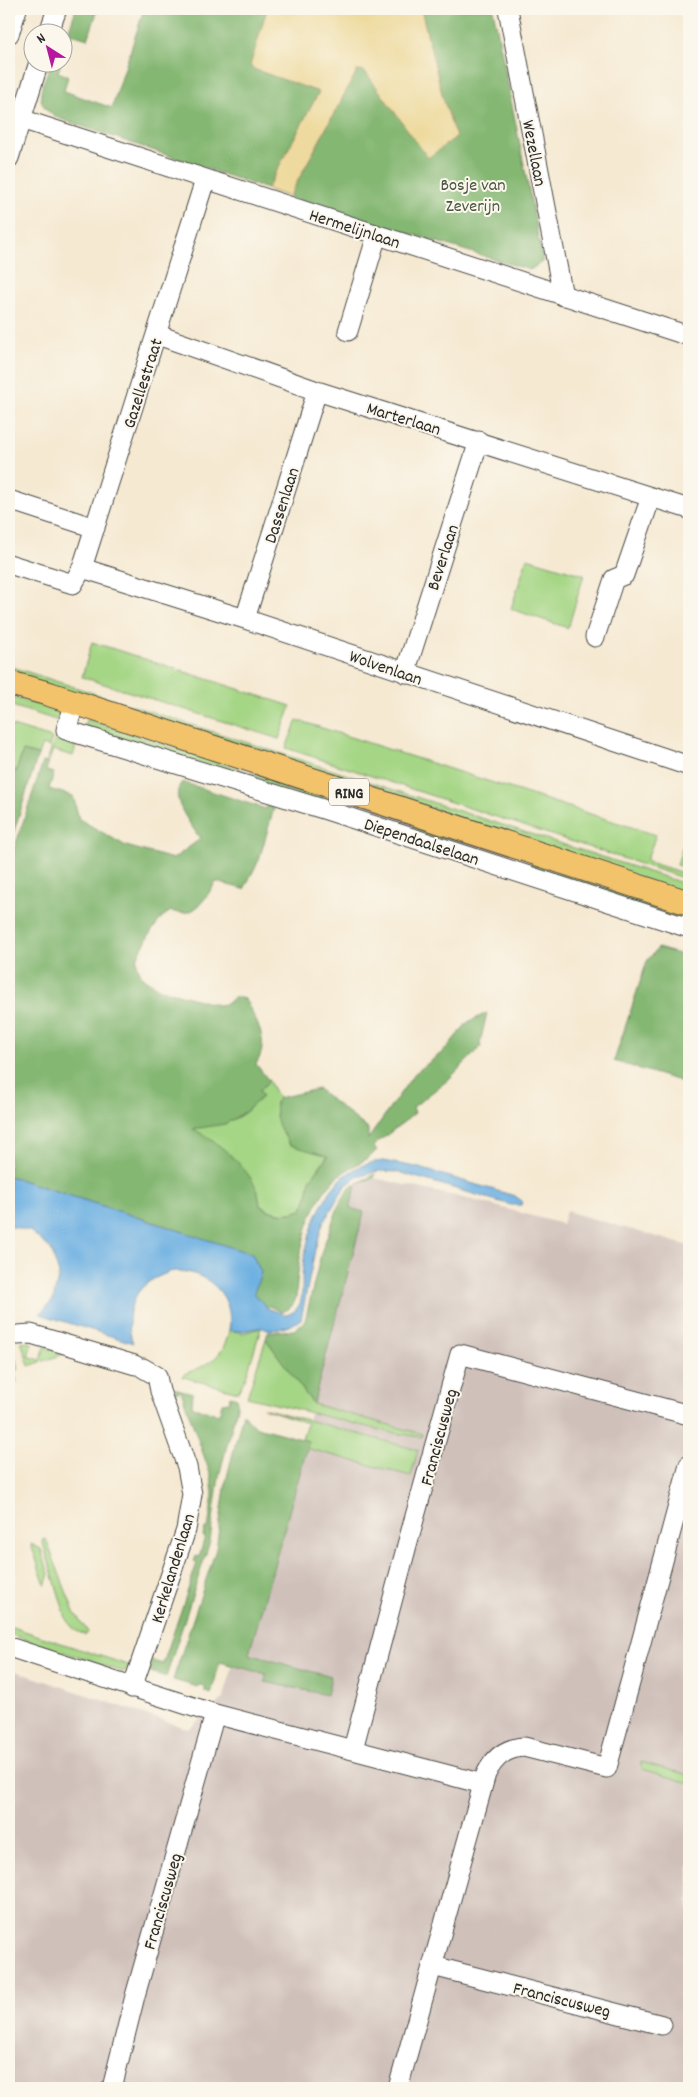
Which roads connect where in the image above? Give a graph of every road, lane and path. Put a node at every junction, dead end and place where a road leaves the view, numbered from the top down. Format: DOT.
graph roads {
  1 [pos="17,9"];
  2 [pos="57,9"];
  3 [pos="508,9"];
  4 [pos="52,22"];
  5 [pos="9,34"];
  6 [pos="36,72"];
  7 [pos="21,119"];
  8 [pos="9,158"];
  9 [pos="205,180"];
  10 [pos="377,234"];
  11 [pos="563,296"];
  12 [pos="348,331"];
  13 [pos="158,335"];
  14 [pos="689,336"];
  15 [pos="317,391"];
  16 [pos="480,441"];
  17 [pos="651,496"];
  18 [pos="9,500"];
  19 [pos="689,509"];
  20 [pos="95,528"];
  21 [pos="9,564"];
  22 [pos="82,568"];
  23 [pos="245,619"];
  24 [pos="595,637"];
  25 [pos="405,673"];
  26 [pos="9,683"];
  27 [pos="75,703"];
  28 [pos="689,766"];
  29 [pos="689,903"];
  30 [pos="689,928"];
  31 [pos="18,1335"];
  32 [pos="689,1415"];
  33 [pos="689,1465"];
  34 [pos="9,1647"];
  35 [pos="132,1688"];
  36 [pos="215,1714"];
  37 [pos="353,1749"];
  38 [pos="483,1784"];
  39 [pos="433,1966"];
  40 [pos="662,2025"];
  41 [pos="112,2088"];
  42 [pos="398,2088"];
  1 -- 5 [label="street"];
  2 -- 4 [label="street"];
  3 -- 11 [label="street, Wezellaan"];
  6 -- 7 [label="street"];
  7 -- 8 [label="street"];
  7 -- 9 [label="street, Hermelijnlaan"];
  9 -- 10 [label="street, Hermelijnlaan"];
  9 -- 13 [label="street, Gazellestraat"];
  10 -- 11 [label="street, Hermelijnlaan"];
  10 -- 12 [label="street"];
  11 -- 14 [label="street, Hermelijnlaan"];
  13 -- 15 [label="street, Marterlaan"];
  13 -- 20 [label="street, Gazellestraat"];
  15 -- 16 [label="street, Marterlaan"];
  15 -- 23 [label="street, Dassenlaan"];
  16 -- 17 [label="street, Marterlaan"];
  16 -- 25 [label="street, Beverlaan"];
  17 -- 19 [label="street, Marterlaan"];
  17 -- 24 [label="street"];
  18 -- 20 [label="street"];
  20 -- 22 [label="street, Gazellestraat"];
  21 -- 22 [label="street, Gazellestraat"];
  22 -- 23 [label="street, Wolvenlaan"];
  23 -- 25 [label="street, Wolvenlaan"];
  25 -- 28 [label="street, Wolvenlaan"];
  26 -- 27 [label="main road, Diependaalselaan / RING"];
  27 -- 29 [label="main road, Diependaalselaan / RING"];
  27 -- 30 [label="street, Diependaalselaan"];
  31 -- 35 [label="street, Kerkelandenlaan"];
  32 -- 37 [label="street, Franciscusweg"];
  33 -- 38 [label="street"];
  34 -- 35 [label="street"];
  35 -- 36 [label="street"];
  36 -- 37 [label="street"];
  36 -- 41 [label="street, Franciscusweg"];
  37 -- 38 [label="street"];
  38 -- 39 [label="street"];
  39 -- 40 [label="street, Franciscusweg"];
  39 -- 42 [label="street"];
}
